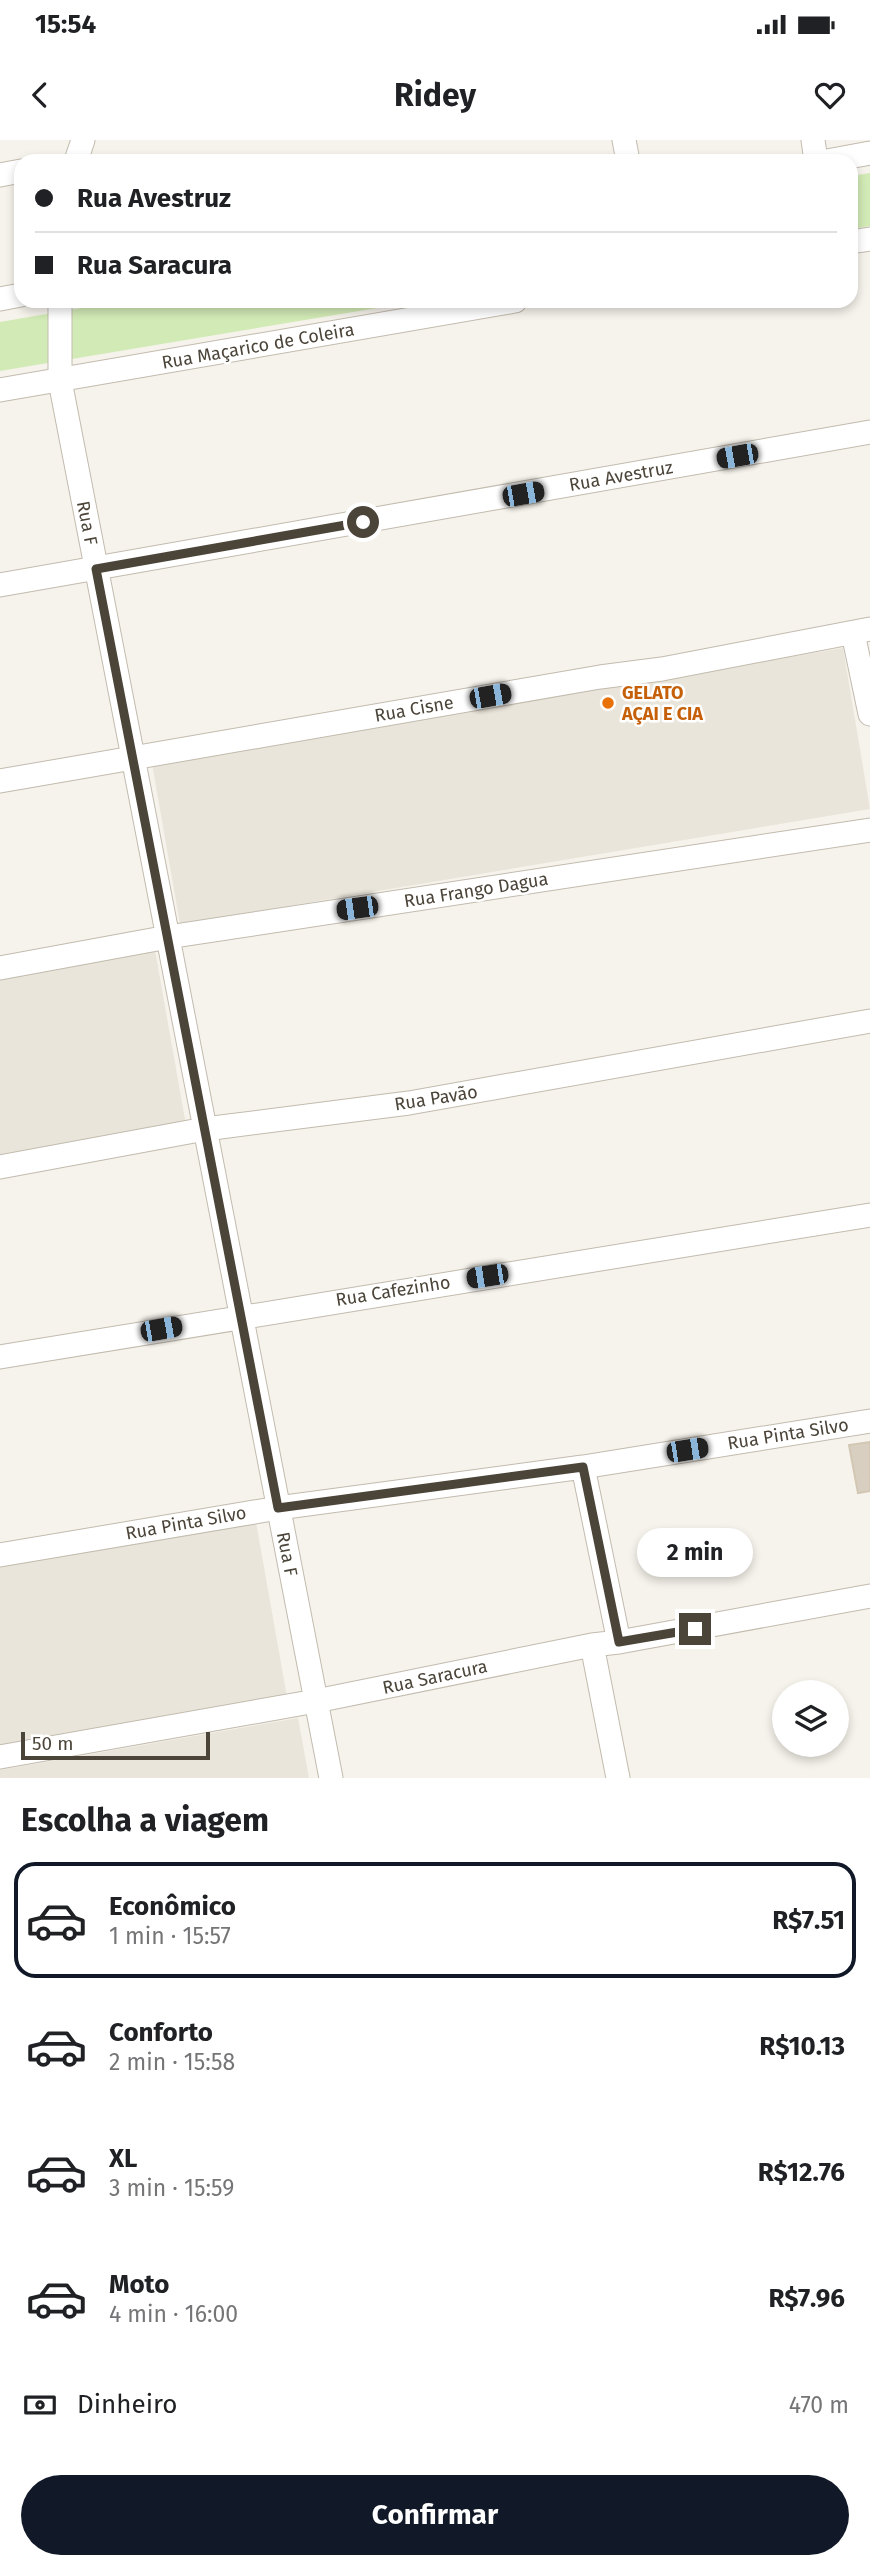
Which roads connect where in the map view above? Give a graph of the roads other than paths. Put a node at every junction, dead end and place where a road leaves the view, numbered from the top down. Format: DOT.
graph roads {
  1 [pos="60,308"];
  2 [pos="475,308"];
  3 [pos="60,381"];
  4 [pos="0,390"];
  5 [pos="870,432"];
  6 [pos="96,569"];
  7 [pos="0,585"];
  8 [pos="862,631"];
  9 [pos="870,714"];
  10 [pos="133,758"];
  11 [pos="0,781"];
  12 [pos="870,831"];
  13 [pos="168,937"];
  14 [pos="0,968"];
  15 [pos="870,1021"];
  16 [pos="205,1129"];
  17 [pos="0,1167"];
  18 [pos="870,1214"];
  19 [pos="241,1316"];
  20 [pos="0,1357"];
  21 [pos="870,1420"];
  22 [pos="583,1467"];
  23 [pos="278,1508"];
  24 [pos="0,1555"];
  25 [pos="870,1596"];
  26 [pos="619,1642"];
  27 [pos="592,1645"];
  28 [pos="316,1701"];
  29 [pos="0,1757"];
  30 [pos="331,1778"];
  31 [pos="618,1778"];
  1 -- 3 [label="street, Rua F"];
  2 -- 3 [label="street, Rua Maçarico de Coleira"];
  3 -- 4 [label="street, Rua Maçarico de Coleira"];
  3 -- 6 [label="street, Rua F"];
  5 -- 6 [label="street, Rua Avestruz"];
  6 -- 7 [label="street, Rua Avestruz"];
  6 -- 10 [label="street, Rua F"];
  8 -- 9 [label="street"];
  8 -- 10 [label="street, Rua Cisne"];
  10 -- 11 [label="street, Rua Cisne"];
  10 -- 13 [label="street, Rua F"];
  12 -- 13 [label="street, Rua Frango Dagua"];
  13 -- 14 [label="street, Rua Frango Dagua"];
  13 -- 16 [label="street, Rua F"];
  15 -- 16 [label="street, Rua Pavão"];
  16 -- 17 [label="street, Rua Pavão"];
  16 -- 19 [label="street, Rua F"];
  18 -- 19 [label="street, Rua Cafezinho"];
  19 -- 20 [label="street, Rua Cafezinho"];
  19 -- 23 [label="street, Rua F"];
  21 -- 22 [label="street, Rua Pinta Silvo"];
  22 -- 23 [label="street, Rua Pinta Silvo"];
  22 -- 26 [label="street"];
  23 -- 24 [label="street, Rua Pinta Silvo"];
  23 -- 28 [label="street, Rua F"];
  25 -- 26 [label="street, Rua Saracura"];
  26 -- 27 [label="street, Rua Saracura"];
  27 -- 28 [label="street, Rua Saracura"];
  27 -- 31 [label="street"];
  28 -- 29 [label="street, Rua Saracura"];
  28 -- 30 [label="street, Rua F"];
}
